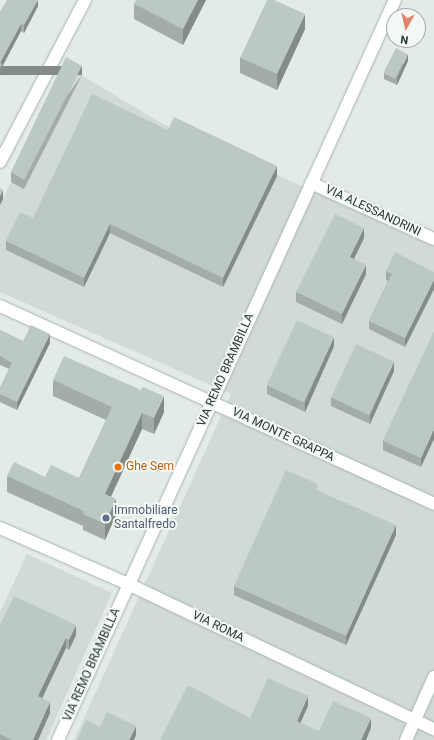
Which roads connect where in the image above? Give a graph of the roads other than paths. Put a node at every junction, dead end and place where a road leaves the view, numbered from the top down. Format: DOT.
graph roads {
  1 [pos="85,0"];
  2 [pos="395,0"];
  3 [pos="0,162"];
  4 [pos="311,183"];
  5 [pos="434,239"];
  6 [pos="0,306"];
  7 [pos="211,403"];
  8 [pos="434,504"];
  9 [pos="0,528"];
  10 [pos="128,584"];
  11 [pos="434,677"];
  12 [pos="415,721"];
  13 [pos="434,729"];
  14 [pos="58,740"];
  15 [pos="406,740"];
  1 -- 3 [label="street"];
  2 -- 4 [label="street, VIA REMO BRAMBILLA"];
  4 -- 5 [label="street, VIA ALESSANDRINI"];
  4 -- 7 [label="street, VIA REMO BRAMBILLA"];
  6 -- 7 [label="street, VIA MONTE GRAPPA"];
  7 -- 8 [label="street, VIA MONTE GRAPPA"];
  7 -- 10 [label="street, VIA REMO BRAMBILLA"];
  9 -- 10 [label="street, VIA ROMA"];
  10 -- 12 [label="street, VIA ROMA"];
  10 -- 14 [label="street, VIA REMO BRAMBILLA"];
  11 -- 12 [label="street"];
  12 -- 13 [label="street, VIA ROMA"];
  12 -- 15 [label="street"];
}
